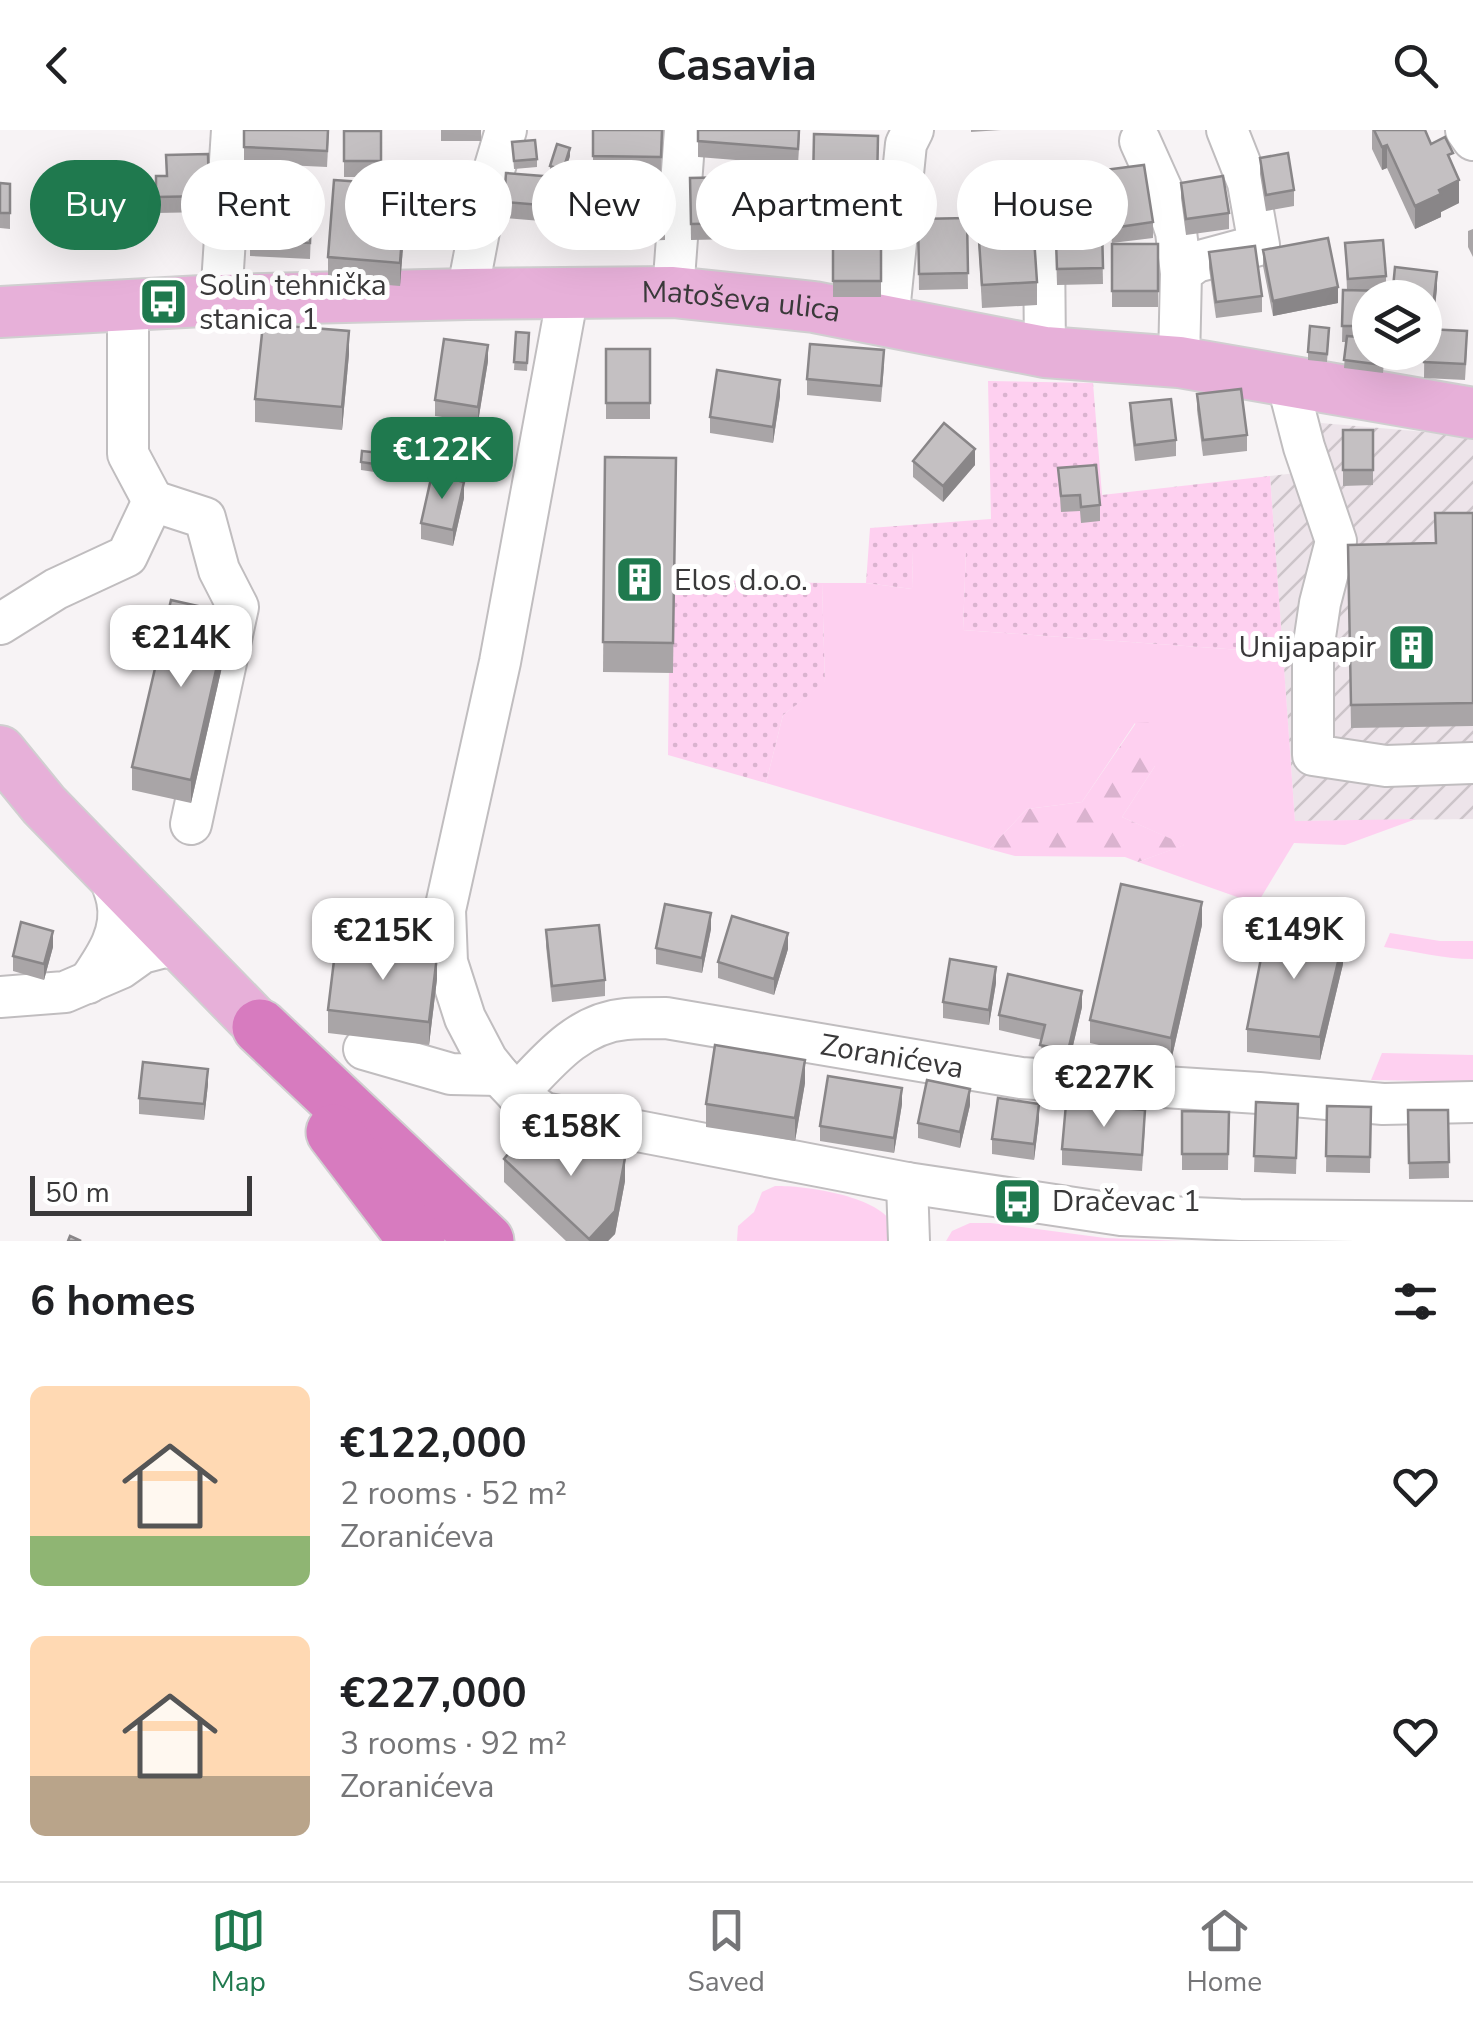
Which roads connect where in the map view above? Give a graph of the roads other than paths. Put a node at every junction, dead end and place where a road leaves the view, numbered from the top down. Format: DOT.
graph roads {
  1 [pos="232,130"];
  2 [pos="506,130"];
  3 [pos="685,130"];
  4 [pos="913,130"];
  5 [pos="1226,130"];
  6 [pos="1466,130"];
  7 [pos="1473,140"];
  8 [pos="1140,141"];
  9 [pos="1044,250"];
  10 [pos="1181,273"];
  11 [pos="673,292"];
  12 [pos="467,294"];
  13 [pos="568,294"];
  14 [pos="221,300"];
  15 [pos="128,304"];
  16 [pos="0,312"];
  17 [pos="888,322"];
  18 [pos="1045,352"];
  19 [pos="1178,362"];
  20 [pos="1287,381"];
  21 [pos="1473,412"];
  22 [pos="153,501"];
  23 [pos="0,624"];
  24 [pos="0,751"];
  25 [pos="1473,764"];
  26 [pos="191,824"];
  27 [pos="106,869"];
  28 [pos="186,951"];
  29 [pos="88,983"];
  30 [pos="0,997"];
  31 [pos="260,1028"];
  32 [pos="364,1049"];
  33 [pos="520,1094"];
  34 [pos="1473,1102"];
  35 [pos="907,1182"];
  36 [pos="1473,1222"];
  37 [pos="1240,1230"];
  38 [pos="417,1241"];
  39 [pos="486,1241"];
  40 [pos="909,1241"];
  1 -- 14 [label="street"];
  2 -- 12 [label="street"];
  3 -- 11 [label="street"];
  4 -- 17 [label="street"];
  5 -- 10 [label="street"];
  6 -- 7 [label="street"];
  8 -- 10 [label="street"];
  9 -- 18 [label="street"];
  10 -- 19 [label="street"];
  11 -- 13 [label="main road, Matoševa ulica"];
  11 -- 17 [label="main road, Matoševa ulica"];
  12 -- 13 [label="main road, Matoševa ulica"];
  12 -- 14 [label="main road, Matoševa ulica"];
  13 -- 33 [label="street"];
  14 -- 15 [label="main road, Matoševa ulica"];
  15 -- 16 [label="main road, Matoševa ulica"];
  15 -- 22 [label="street"];
  17 -- 18 [label="main road, Matoševa ulica"];
  18 -- 19 [label="main road, Matoševa ulica"];
  19 -- 20 [label="main road, Matoševa ulica"];
  20 -- 21 [label="main road, Matoševa ulica"];
  20 -- 25 [label="street"];
  22 -- 23 [label="street"];
  22 -- 26 [label="street"];
  24 -- 27 [label="main road"];
  27 -- 28 [label="main road"];
  27 -- 29 [label="street"];
  28 -- 29 [label="street"];
  28 -- 31 [label="main road"];
  29 -- 30 [label="street"];
  31 -- 38 [label="highway"];
  31 -- 39 [label="highway"];
  32 -- 33 [label="street"];
  33 -- 34 [label="street, Zoranićeva"];
  33 -- 35 [label="street"];
  35 -- 37 [label="street"];
  35 -- 40 [label="street"];
  36 -- 37 [label="street"];
}
